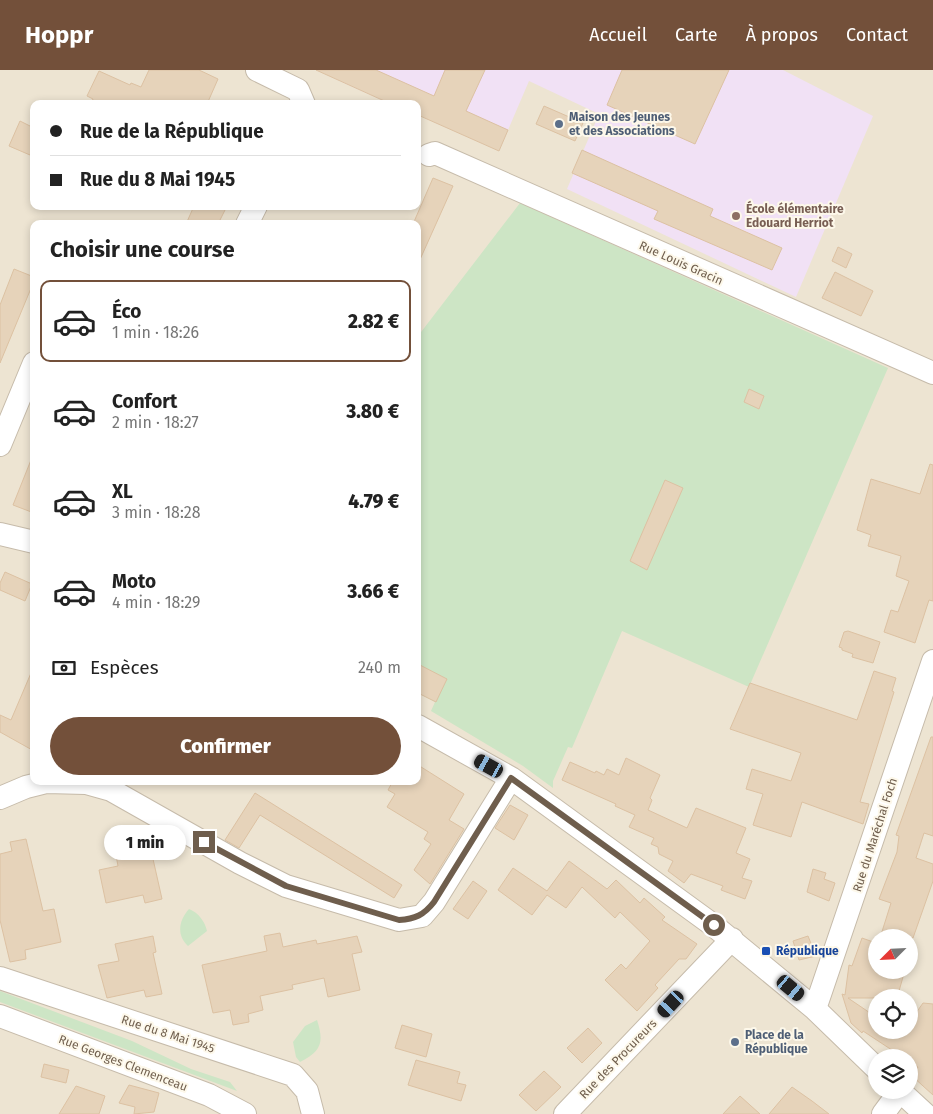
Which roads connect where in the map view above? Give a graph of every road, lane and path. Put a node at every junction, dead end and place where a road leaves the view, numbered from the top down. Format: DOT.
graph roads {
  1 [pos="257,70"];
  2 [pos="303,100"];
  3 [pos="429,155"];
  4 [pos="30,373"];
  5 [pos="933,374"];
  6 [pos="0,445"];
  7 [pos="0,534"];
  8 [pos="30,541"];
  9 [pos="933,661"];
  10 [pos="421,728"];
  11 [pos="511,778"];
  12 [pos="34,785"];
  13 [pos="93,785"];
  14 [pos="0,798"];
  15 [pos="732,939"];
  16 [pos="0,978"];
  17 [pos="815,1009"];
  18 [pos="0,1016"];
  19 [pos="868,1060"];
  20 [pos="894,1099"];
  21 [pos="908,1099"];
  22 [pos="245,1114"];
  23 [pos="313,1114"];
  24 [pos="565,1114"];
  25 [pos="884,1114"];
  26 [pos="925,1114"];
  1 -- 2 [label="street"];
  3 -- 5 [label="street, Rue Louis Gracin"];
  4 -- 6 [label="street"];
  7 -- 8 [label="street"];
  9 -- 17 [label="street, Rue du Maréchal Foch"];
  10 -- 11 [label="street"];
  11 -- 13 [label="street"];
  11 -- 15 [label="street"];
  12 -- 14 [label="street"];
  15 -- 17 [label="street"];
  15 -- 24 [label="street, Rue des Procureurs"];
  16 -- 23 [label="street, Rue du 8 Mai 1945"];
  17 -- 19 [label="street"];
  18 -- 22 [label="street, Rue Georges Clemenceau"];
  20 -- 25 [label="street"];
  21 -- 26 [label="street"];
}
